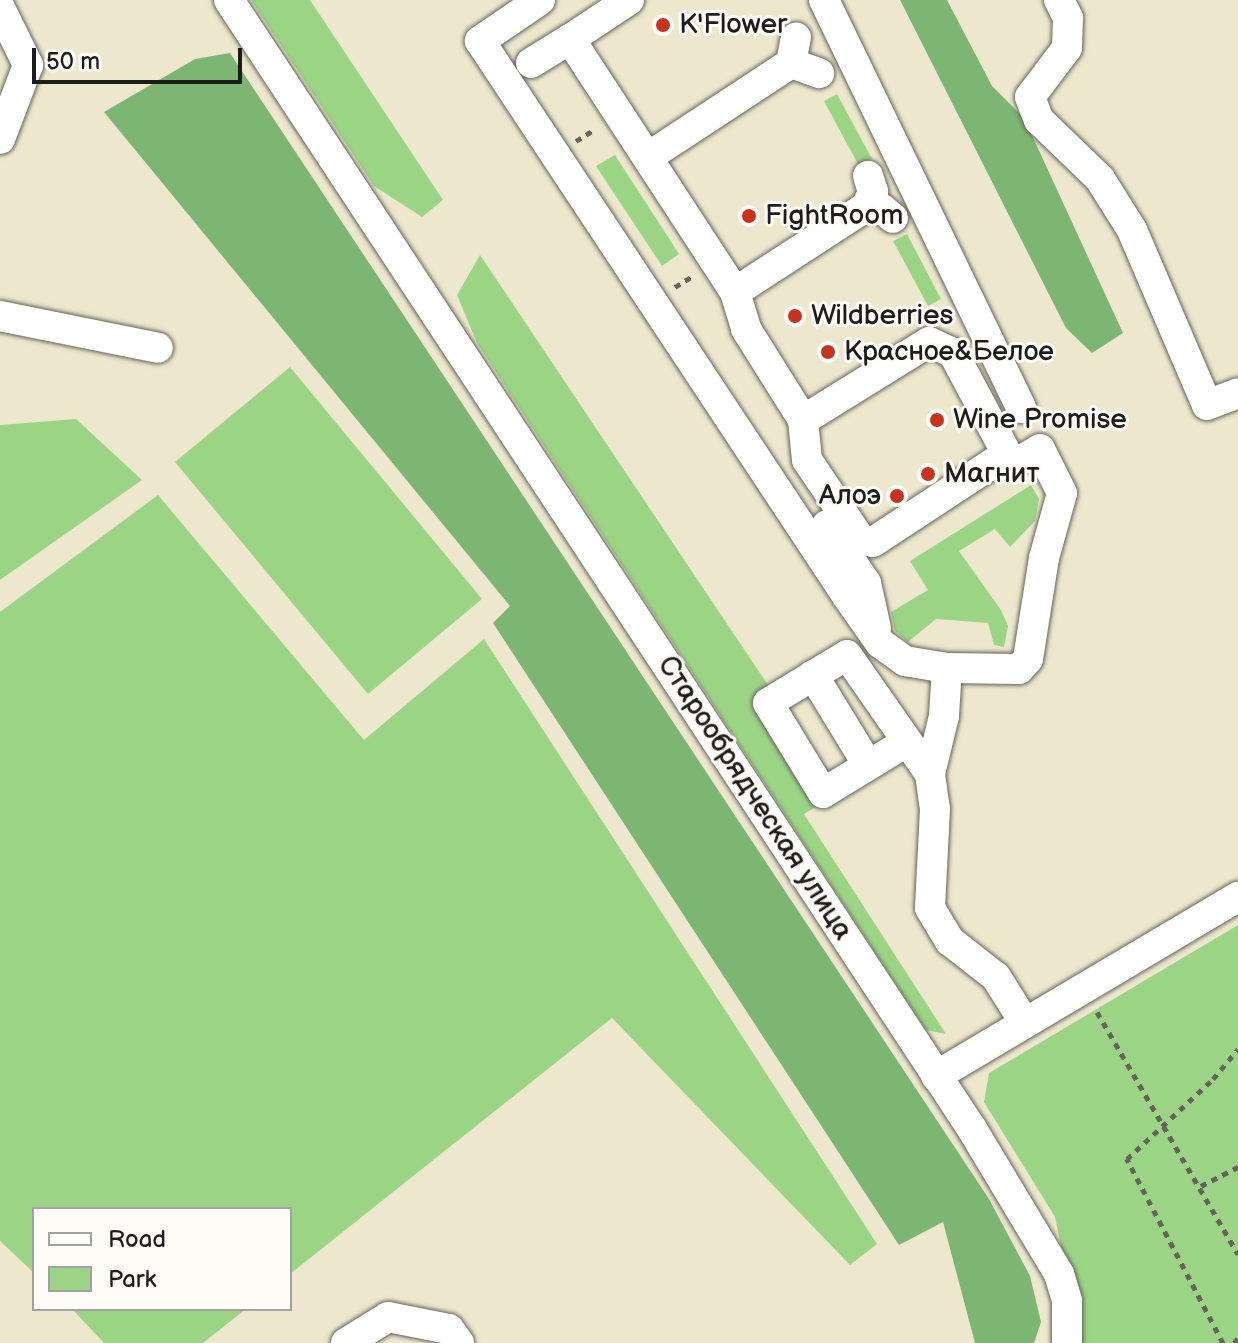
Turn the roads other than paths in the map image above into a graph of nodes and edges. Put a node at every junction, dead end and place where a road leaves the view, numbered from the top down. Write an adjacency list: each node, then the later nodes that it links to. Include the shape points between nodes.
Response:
1 (229, 0): 30 (street, Старообрядческая улица)
2 (540, 0): 22 (street, via 480,41)
3 (824, 0): 17 (street)
4 (1059, 0): 16 (street, via 1068,18 1067,48 1030,97 1039,120 1100,179 1132,230 1207,405)
5 (616, 5): 7 (street)
6 (0, 8): 10 (street, via 28,65)
7 (570, 39): 9 (street); 11 (street)
8 (802, 58): 11 (street)
9 (531, 63)
10 (0, 139)
11 (648, 157): 13 (street)
12 (868, 176): 13 (street, via 879,213)
13 (735, 292): 18 (street, via 746,329)
14 (0, 316): 15 (street)
15 (158, 348)
16 (1238, 393)
17 (1021, 408)
18 (803, 420): 20 (street); 20 (street, via 929,342 953,353 1006,446 1000,461 866,544)
19 (1025, 458): 23 (street, via 1040,449 1062,493 1044,558 1028,659 1019,669)
20 (807, 460): 22 (street, via 811,502 866,583)
21 (880, 574): 22 (street, via 888,586)
22 (877, 631): 23 (street, via 905,661)
23 (947, 668): 27 (street, via 944,716)
24 (813, 675): 25 (street, via 847,655); 26 (street); 26 (street, via 768,703 807,767 823,793)
25 (905, 743): 26 (street); 27 (street)
26 (868, 765)
27 (930, 774): 29 (street, via 935,809 930,908 950,941 996,977)
28 (1238, 897): 29 (street)
29 (1025, 1023): 30 (street)
30 (936, 1076): 33 (street, Старообрядческая улица, via 1059,1274 1067,1301)
31 (346, 1343): 32 (street, via 388,1317 449,1329)
32 (459, 1343)
33 (1067, 1343)

